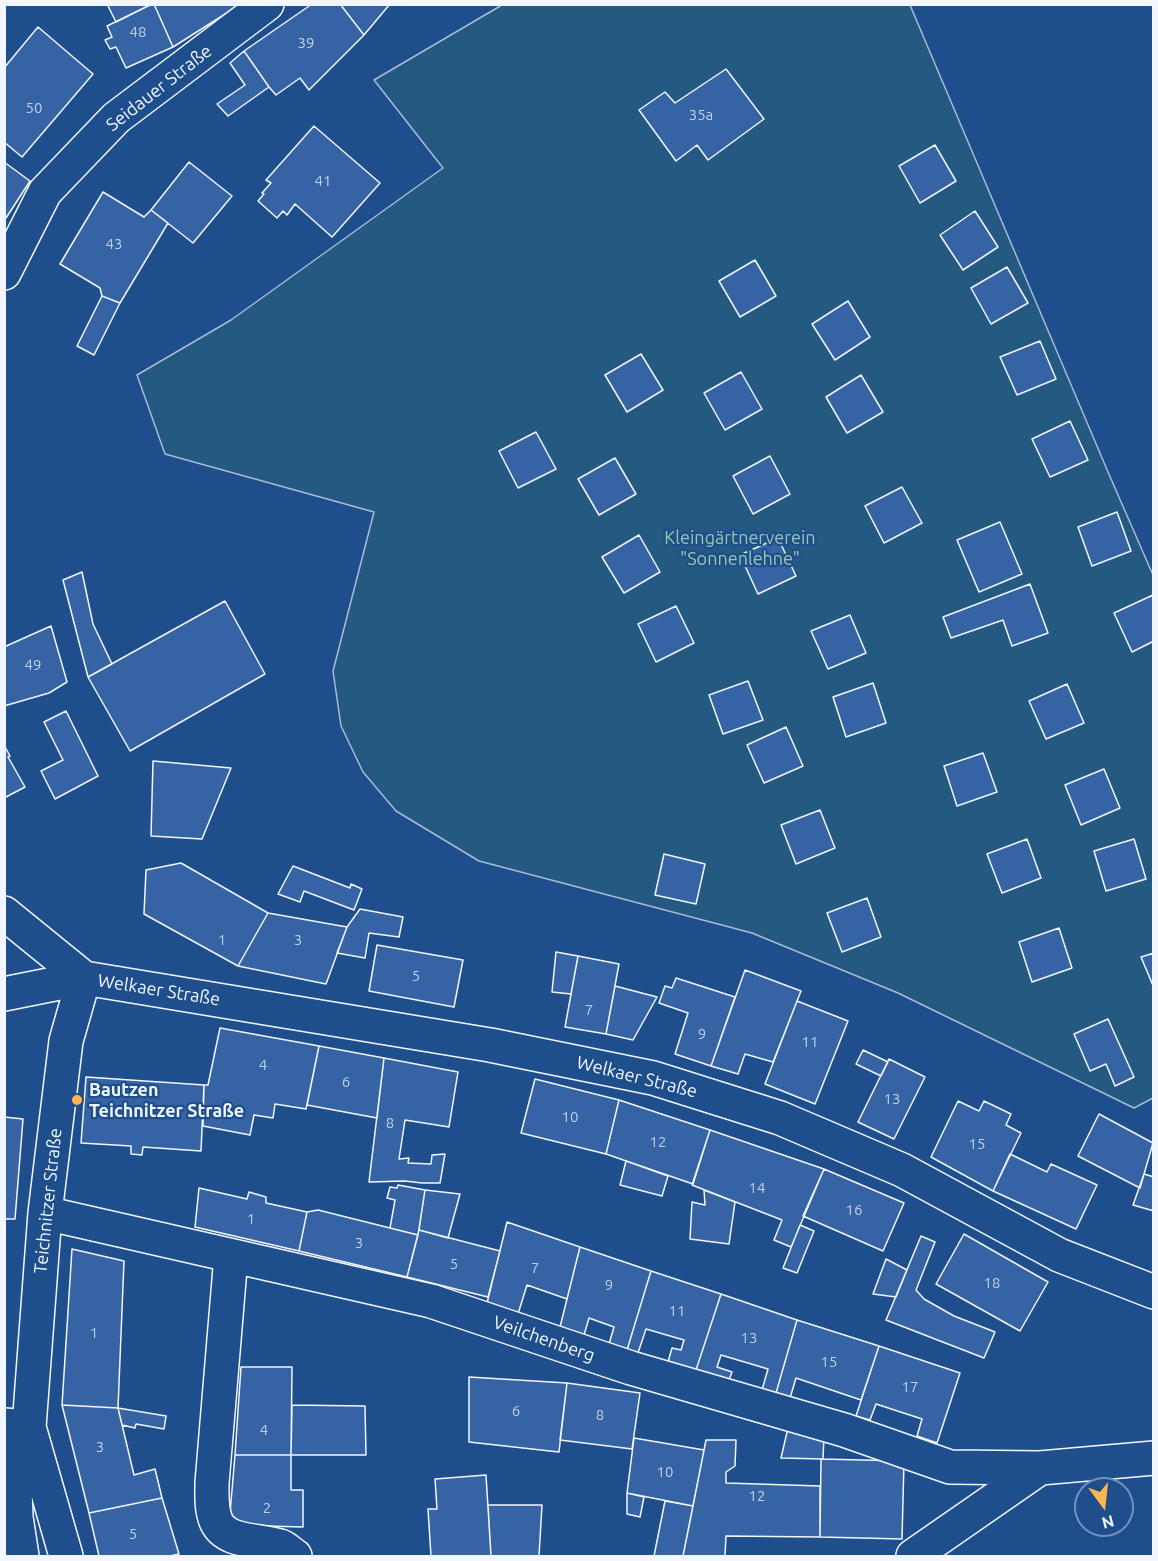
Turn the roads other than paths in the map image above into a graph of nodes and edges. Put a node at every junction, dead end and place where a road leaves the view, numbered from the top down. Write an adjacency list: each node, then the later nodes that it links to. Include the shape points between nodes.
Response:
1 (267, 4): 2 (street, Seidauer Straße, via 116,118 45,192)
2 (4, 273)
3 (4, 913): 4 (street)
4 (84, 978): 5 (street); 6 (street, Teichnitzer Straße, via 66,1041); 8 (street, Welkaer Straße, via 490,1045 653,1078 811,1131 902,1170 1059,1255)
5 (4, 994)
6 (45, 1213): 7 (street, Veilchenberg); 9 (street, Teichnitzer Straße)
7 (231, 1256): 11 (street, Veilchenberg, via 431,1300 631,1368 844,1430 950,1467); 14 (street, via 212,1483 216,1522 224,1532 282,1546)
8 (1154, 1292)
9 (17, 1426): 12 (street, Teichnitzer Straße, via 16,1517); 13 (street, Teichnitzer Straße)
10 (1154, 1458): 11 (street)
11 (1040, 1468): 15 (street)
12 (22, 1557)
13 (66, 1557)
14 (295, 1557)
15 (913, 1557)

